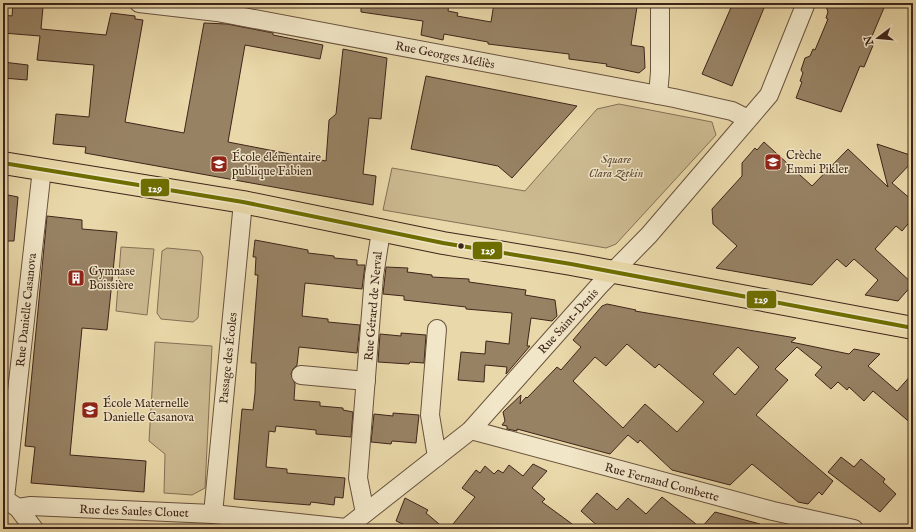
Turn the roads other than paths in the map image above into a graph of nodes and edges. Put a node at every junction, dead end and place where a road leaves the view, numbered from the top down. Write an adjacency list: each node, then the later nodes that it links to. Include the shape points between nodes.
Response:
1 (139, 3): 4 (street, Rue Georges Méliès, via 217,12)
2 (660, 3): 4 (street)
3 (806, 3): 5 (street, Rue Saint-Denis, via 769,95)
4 (658, 95): 5 (street, Rue Georges Méliès, via 732,111)
5 (748, 119): 10 (street, Rue Saint-Denis, via 649,235)
6 (3, 163): 7 (main road)
7 (42, 169): 8 (main road); 17 (street, Rue Danielle Casanova)
8 (243, 202): 9 (main road); 19 (street, Passage des Écoles)
9 (381, 231): 10 (main road); 14 (street, Rue Gérard de Nerval, via 374,276)
10 (612, 272): 11 (main road); 15 (street, Rue Saint-Denis)
11 (913, 328)
12 (437, 329): 16 (street, via 430,415)
13 (301, 375): 14 (street)
14 (366, 381): 18 (street, Rue Gérard de Nerval, via 358,478)
15 (471, 430): 16 (street, Rue Saint-Denis); 22 (street, Rue Fernand Combette, via 765,509)
16 (437, 457): 18 (street, Rue Saint-Denis)
17 (8, 501): 19 (street, Rue des Saules Clouet, via 31,506); 21 (street)
18 (365, 513): 20 (street, Rue Saint-Denis)
19 (213, 514): 20 (street, Rue des Saules Clouet)
20 (345, 528)
21 (34, 529)
22 (854, 529)

